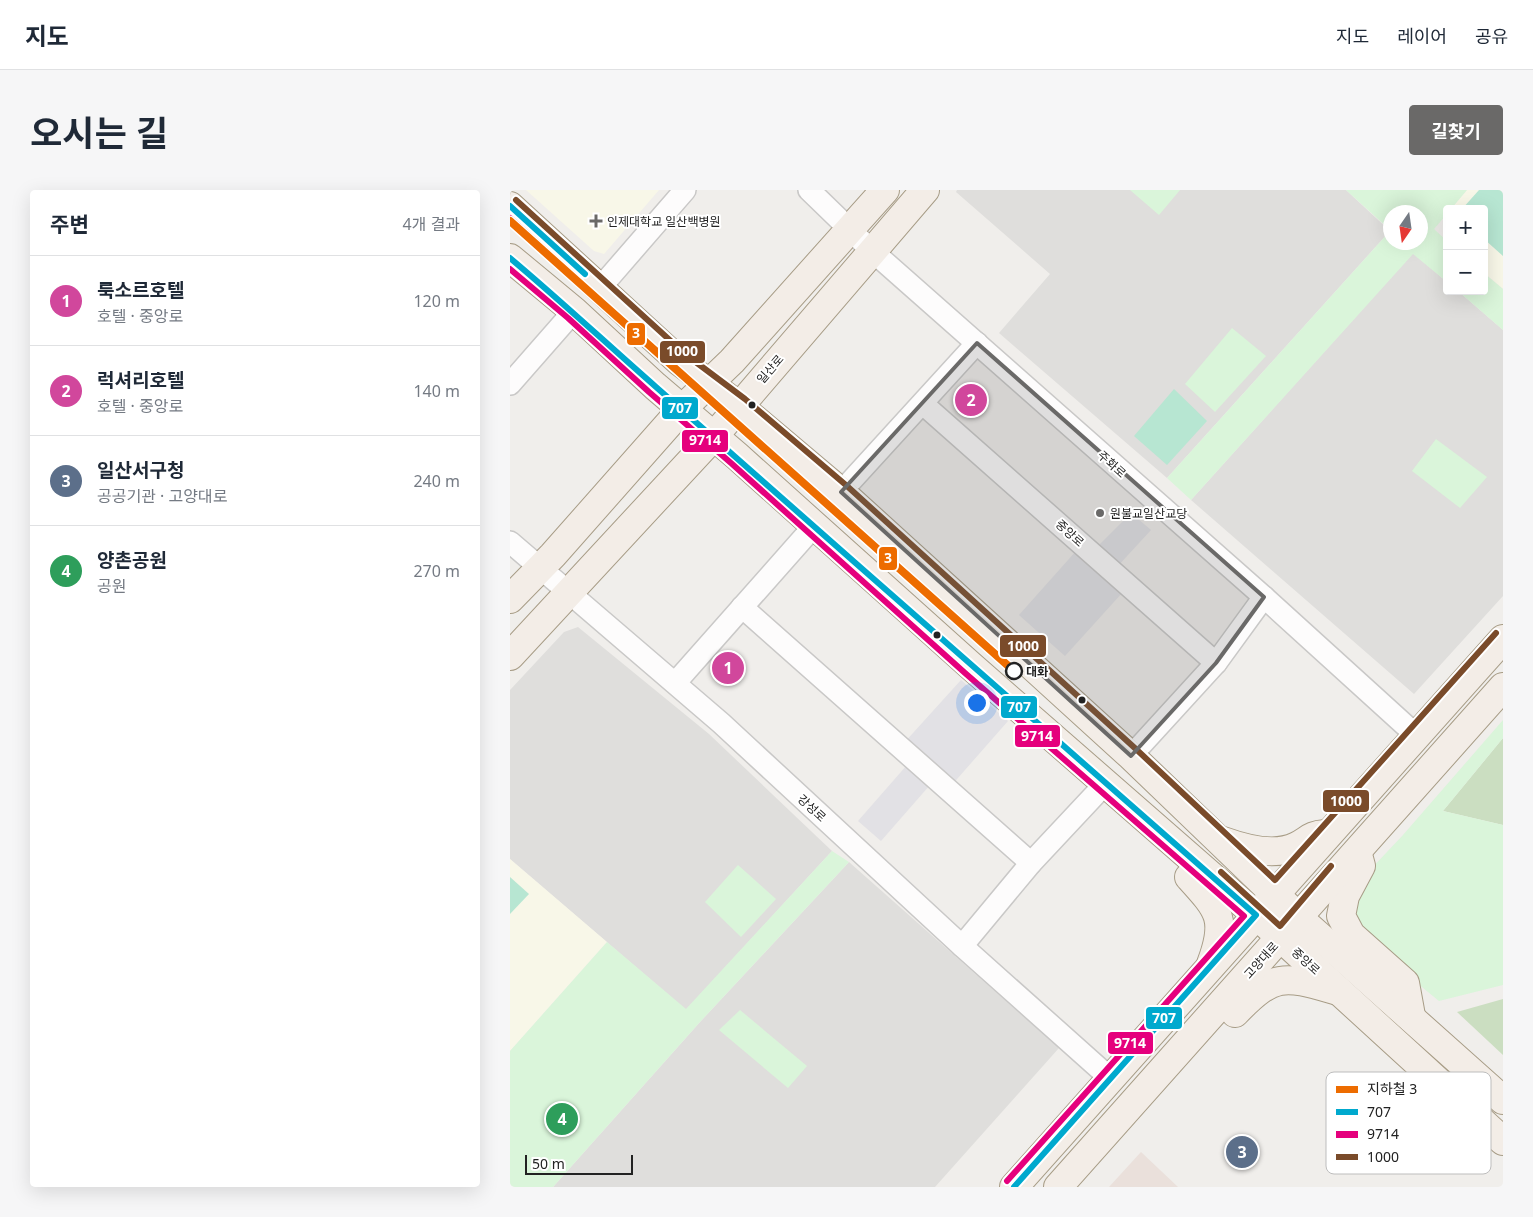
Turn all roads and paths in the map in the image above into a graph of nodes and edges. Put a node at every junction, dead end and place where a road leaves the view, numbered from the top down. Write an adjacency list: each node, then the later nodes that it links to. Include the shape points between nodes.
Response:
1 (685, 190): 9 (street)
2 (809, 190): 6 (street, 주화로)
3 (885, 190): 6 (main road)
4 (925, 190): 7 (main road, 일산로)
5 (510, 206): 9 (main road)
6 (850, 231): 7 (street, 주화로); 12 (main road)
7 (871, 250): 11 (street, 주화로); 15 (main road, 일산로)
8 (510, 258): 10 (main road, 중앙로)
9 (600, 288): 12 (main road, via 679,361)
10 (574, 311): 13 (street); 16 (main road, 중앙로)
11 (977, 343): 14 (street); 23 (street, 주화로)
12 (711, 383): 15 (main road); 16 (main road)
13 (510, 384)
14 (923, 404): 18 (street); 28 (street, 중앙로)
15 (739, 406): 17 (main road, 일산로); 18 (main road)
16 (682, 409): 17 (main road, 중앙로); 21 (main road)
17 (714, 436): 19 (main road, 중앙로); 22 (main road, 일산로)
18 (841, 492): 32 (main road)
19 (814, 526): 25 (street); 33 (main road, 중앙로)
20 (510, 542): 21 (street, 강성로)
21 (540, 567): 22 (street, 강성로); 24 (main road)
22 (568, 593): 27 (main road, 일산로); 29 (street, 강성로)
23 (1264, 598): 28 (street); 31 (street, 주화로)
24 (510, 599)
25 (742, 607): 29 (street); 38 (street)
26 (1503, 639): 31 (main road)
27 (510, 656)
28 (1216, 664): 32 (street)
29 (676, 682): 43 (street, 강성로)
30 (1503, 687): 37 (main road, 고양대로)
31 (1417, 736): 34 (main road)
32 (1131, 756): 36 (main road)
33 (1105, 784): 35 (main road, 중앙로); 38 (street)
34 (1329, 834): 36 (main road, via 1313,835 1286,850 1250,849); 39 (main road)
35 (1169, 839): 40 (main road, 중앙로); 44 (main road, via 1172,858 1217,912 1220,933)
36 (1220, 840): 39 (main road)
37 (1357, 851): 41 (main road, 고양대로); 46 (main road, via 1361,866 1345,896 1341,916 1351,935 1405,984)
38 (1031, 863): 43 (street)
39 (1275, 893): 40 (main road); 41 (main road)
40 (1256, 915): 42 (main road, 중앙로); 44 (main road)
41 (1299, 917): 42 (main road, 고양대로); 46 (main road)
42 (1281, 938): 45 (main road, 중앙로); 47 (main road, 고양대로)
43 (962, 946): 50 (street, 강성로)
44 (1210, 967): 50 (main road)
45 (1341, 992): 47 (main road, via 1290,980 1271,982 1252,994 1229,1019); 48 (main road, 중앙로)
46 (1411, 1016): 49 (main road)
47 (1206, 1021): 56 (main road, 고양대로)
48 (1425, 1072)
49 (1472, 1072)
50 (1111, 1078): 55 (main road)
51 (1491, 1089): 52 (main road)
52 (1503, 1100)
53 (1491, 1131): 54 (main road, 중앙로)
54 (1503, 1142)
55 (1014, 1187)
56 (1058, 1187)

